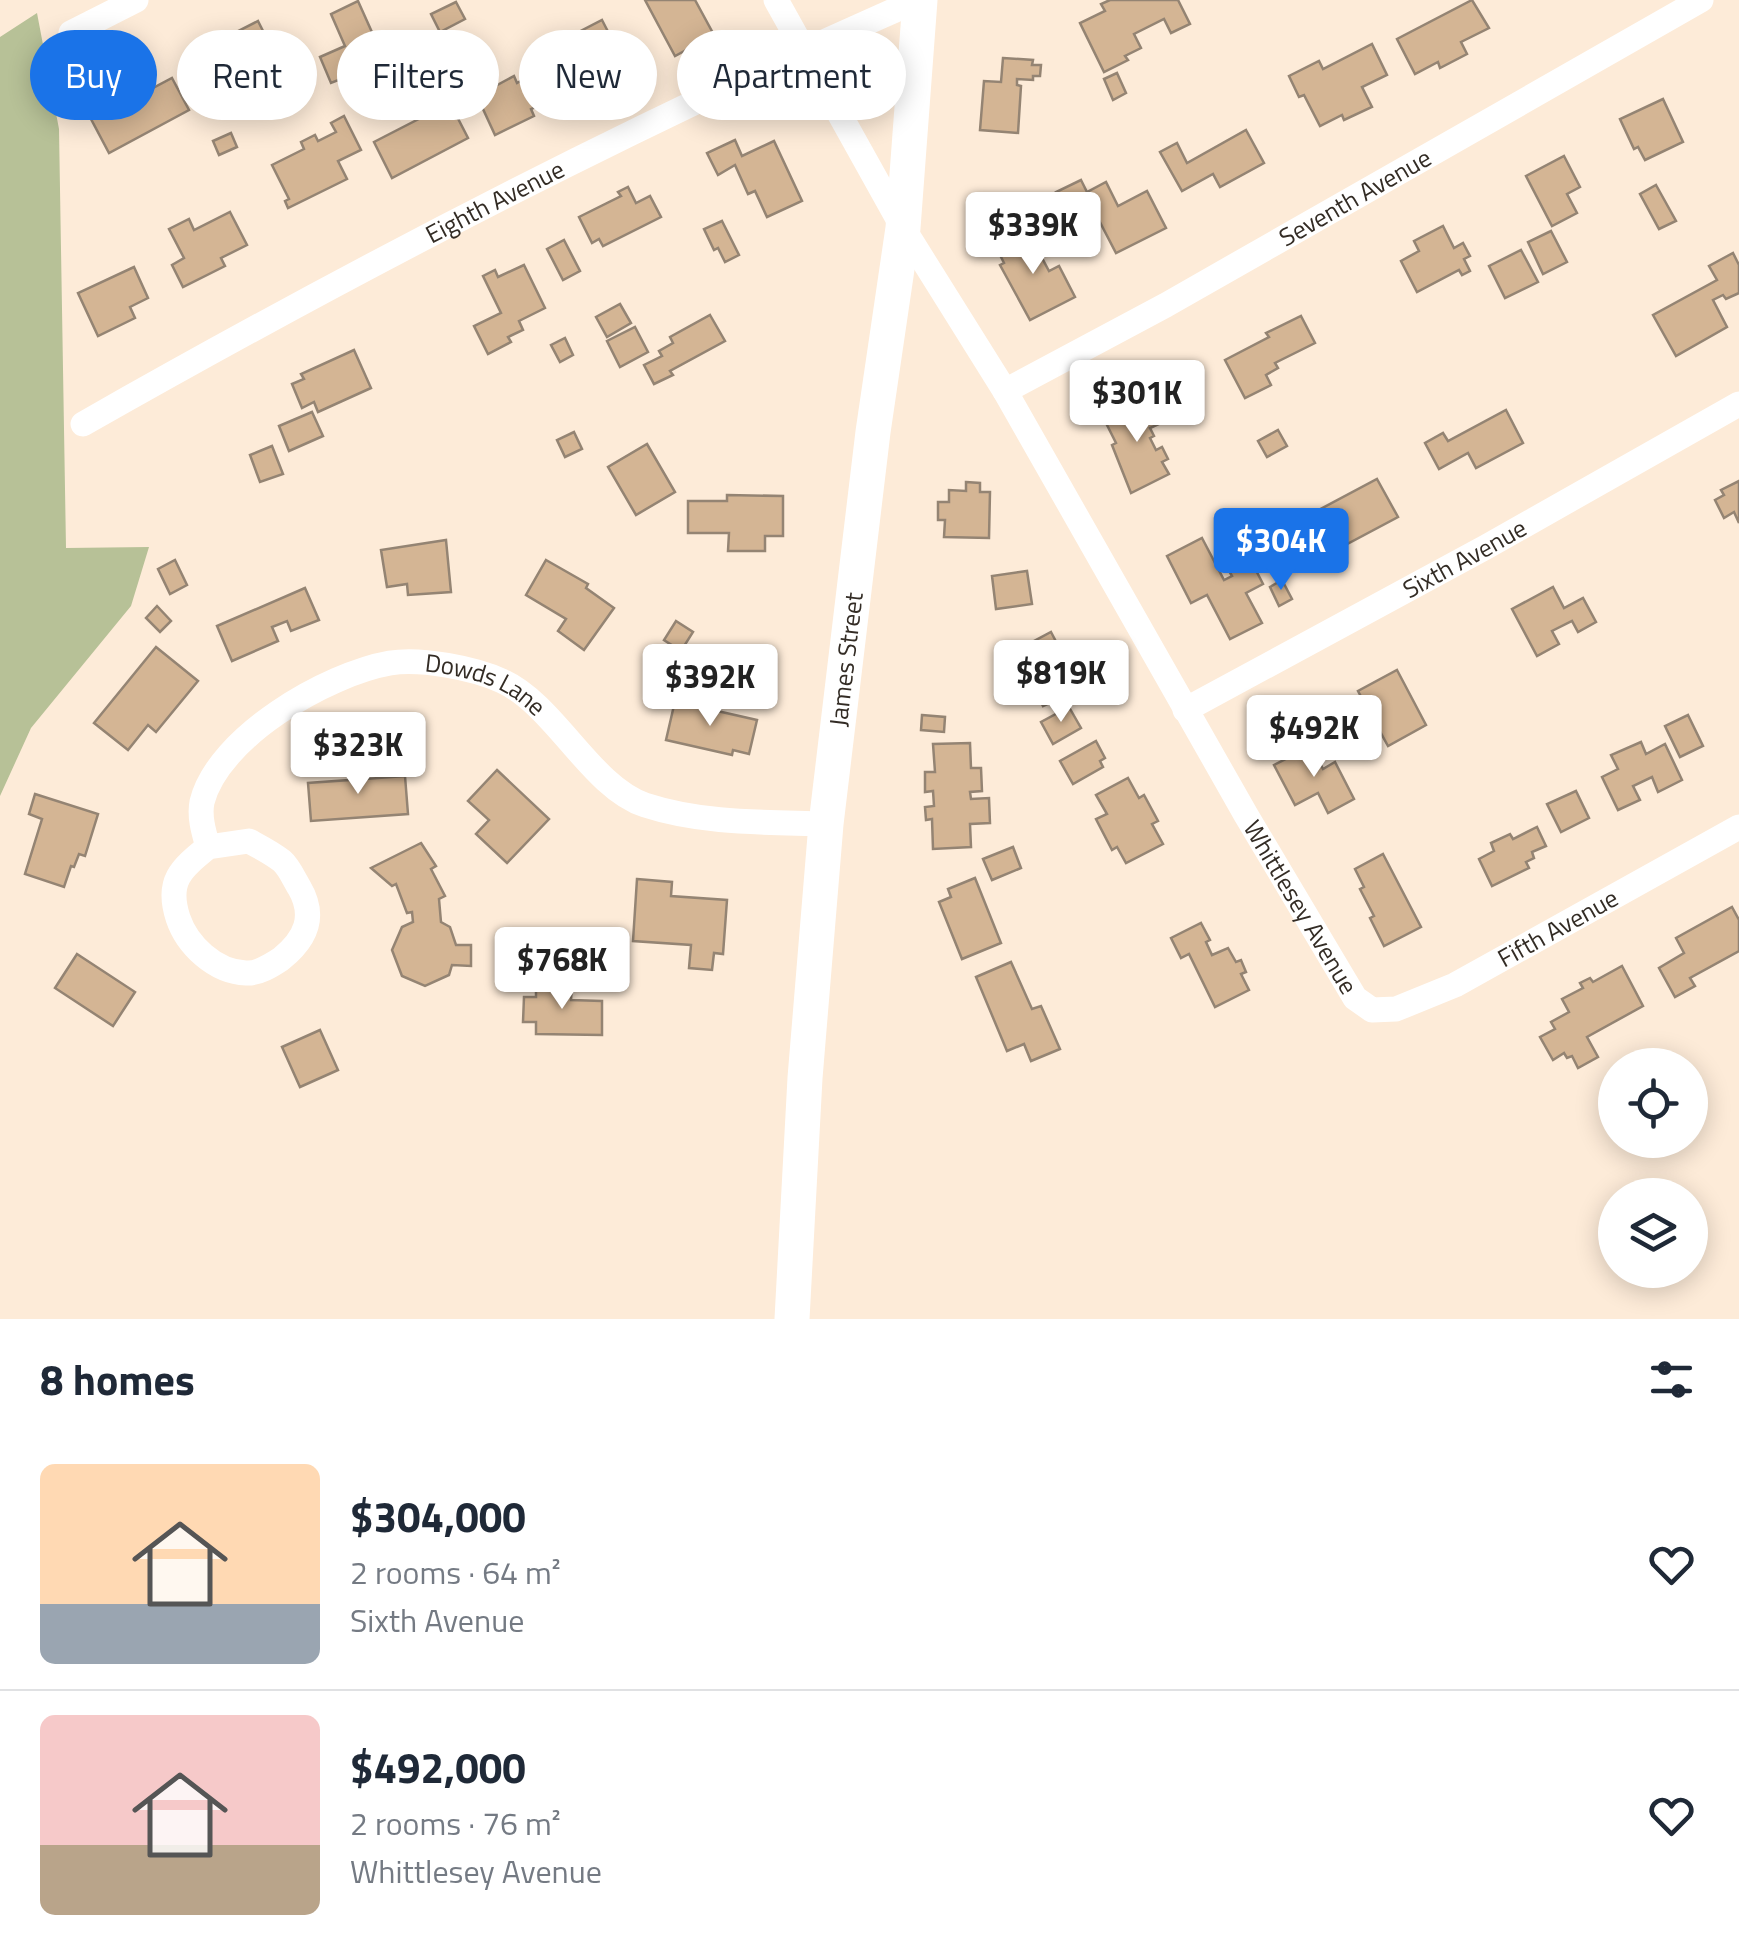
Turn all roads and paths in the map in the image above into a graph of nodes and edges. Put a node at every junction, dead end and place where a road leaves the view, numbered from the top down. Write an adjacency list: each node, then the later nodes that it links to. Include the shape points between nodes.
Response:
1 (136, 0): 5 (street)
2 (776, 0): 6 (street, Whittlesey Avenue)
3 (919, 0): 7 (street, Eighth Avenue); 10 (main road, James Street)
4 (1700, 0): 11 (street, Seventh Avenue)
5 (78, 30)
6 (792, 30)
7 (849, 30)
8 (677, 112): 13 (street, Eighth Avenue, via 270,318)
9 (842, 120): 10 (street, Whittlesey Avenue)
10 (902, 228): 11 (street, Whittlesey Avenue); 15 (main road, James Street)
11 (1005, 392): 14 (street, Whittlesey Avenue)
12 (1739, 404): 14 (street, Sixth Avenue)
13 (83, 424)
14 (1185, 710): 18 (street, Whittlesey Avenue, via 1354,998)
15 (826, 824): 17 (street, Dowds Lane, via 709,820 640,804 599,774 558,726 505,682 462,667 392,663 337,681 265,720 218,764 202,804); 19 (main road, James Street)
16 (1739, 827): 18 (street, Fifth Avenue, via 1455,986 1396,1009)
17 (208, 847): 17 (street, via 181,869 174,886 180,925 194,949 223,966 246,974 270,966 295,948 308,927 308,902 284,863 249,841)
18 (1372, 1010)
19 (792, 1319)

